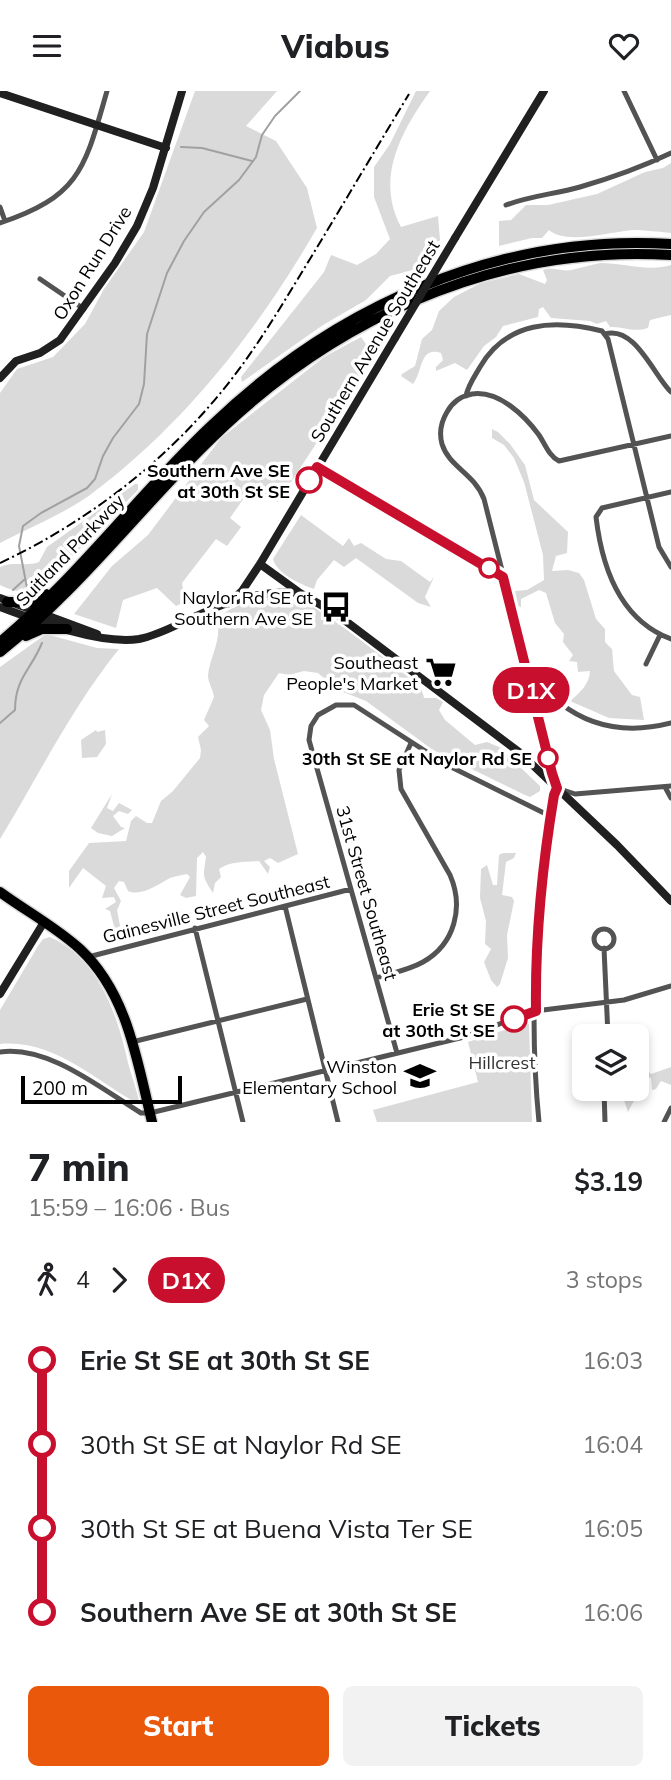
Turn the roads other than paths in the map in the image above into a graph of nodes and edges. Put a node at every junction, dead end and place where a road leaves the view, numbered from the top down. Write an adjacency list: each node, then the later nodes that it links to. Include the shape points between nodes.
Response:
1 (107, 91): 6 (street)
2 (182, 91): 7 (main road, Oxon Run Drive)
3 (544, 91): 23 (main road, Southern Avenue Southeast, bridge)
4 (624, 91): 9 (street)
5 (3, 93): 6 (main road)
6 (97, 125): 7 (main road); 12 (street, via 68,187 41,207)
7 (166, 148): 16 (main road, Oxon Run Drive, via 137,226)
8 (671, 153): 9 (street)
9 (657, 160): 10 (street, via 589,184)
10 (506, 205)
11 (0, 207): 12 (street)
12 (2, 222)
13 (671, 243): 29 (highway, Suitland Parkway, via 598,244 533,252 430,282 378,305 254,387 190,447)
14 (671, 255): 33 (highway, Suitland Parkway, via 612,254 540,262 482,275 374,318 323,348 246,405)
15 (40, 279): 16 (street)
16 (83, 309): 18 (main road, Oxon Run Drive, via 53,346 18,359)
17 (604, 332): 19 (street, via 618,333 637,346); 20 (street, via 546,325 515,332 489,353); 22 (street)
18 (1, 374)
19 (671, 392)
20 (466, 396): 22 (street, via 491,395 509,405 557,460); 28 (street, via 447,412 441,441 450,459 481,491)
21 (671, 436): 22 (street)
22 (633, 444): 25 (street)
23 (317, 467): 26 (main road, Southern Avenue Southeast); 28 (street)
24 (671, 492): 25 (street)
25 (647, 497): 27 (street, via 659,547); 35 (street, via 602,508 596,517 618,595 636,618)
26 (260, 564): 30 (main road); 32 (main road, Southern Avenue Southeast)
27 (670, 566)
28 (503, 577): 40 (street)
29 (64, 581): 31 (highway, via 33,601); 33 (highway, Suitland Parkway)
30 (300, 593): 32 (main road, via 271,592); 44 (main road, via 334,613 500,737)
31 (2, 602): 33 (main road)
32 (229, 603): 36 (main road, via 146,637)
33 (36, 616): 34 (main road); 36 (main road, via 86,628); 38 (highway, Suitland Parkway)
34 (67, 629): 36 (main road); 38 (highway, via 40,629)
35 (660, 635): 37 (street); 39 (street)
36 (103, 637)
37 (671, 639)
38 (2, 644)
39 (646, 664)
40 (529, 680): 41 (street, via 572,712 598,724 635,729); 44 (street)
41 (671, 723)
42 (411, 743): 46 (street); 47 (street, 31st Street Southeast, via 359,708 342,704 318,715 311,726 309,740); 55 (street, via 401,765 401,789 452,880 457,912 451,932 436,953 414,966)
43 (668, 786): 44 (street, via 575,794); 45 (street)
44 (557, 788): 46 (street); 49 (main road)
45 (671, 798)
46 (550, 815): 60 (street, via 538,929)
47 (351, 889): 50 (street, Gainesville Street Southeast); 55 (street, 31st Street Southeast)
48 (0, 892): 51 (highway)
49 (671, 901)
50 (285, 906): 52 (street, Gainesville Street Southeast); 58 (street)
51 (44, 922): 54 (highway); 57 (main road)
52 (195, 928): 54 (street, Gainesville Street Southeast); 61 (street)
53 (604, 949): 59 (street)
54 (88, 957): 63 (highway, via 118,1001)
55 (376, 978): 65 (street, 31st Street Southeast)
56 (671, 986): 59 (street)
57 (0, 994)
58 (307, 999): 61 (street); 66 (street)
59 (607, 1002): 60 (street); 62 (street)
60 (536, 1011): 65 (street, via 464,1037); 73 (street)
61 (218, 1021): 63 (street); 67 (street)
62 (608, 1024)
63 (132, 1042): 70 (highway)
64 (0, 1052): 70 (street, via 46,1056)
65 (397, 1053): 66 (street)
66 (325, 1071): 67 (street); 72 (street)
67 (236, 1092): 70 (street); 71 (street)
68 (604, 1101): 74 (street)
69 (671, 1108): 75 (street)
70 (151, 1118)
71 (243, 1122)
72 (338, 1122)
73 (538, 1122)
74 (605, 1122)
75 (664, 1122)

